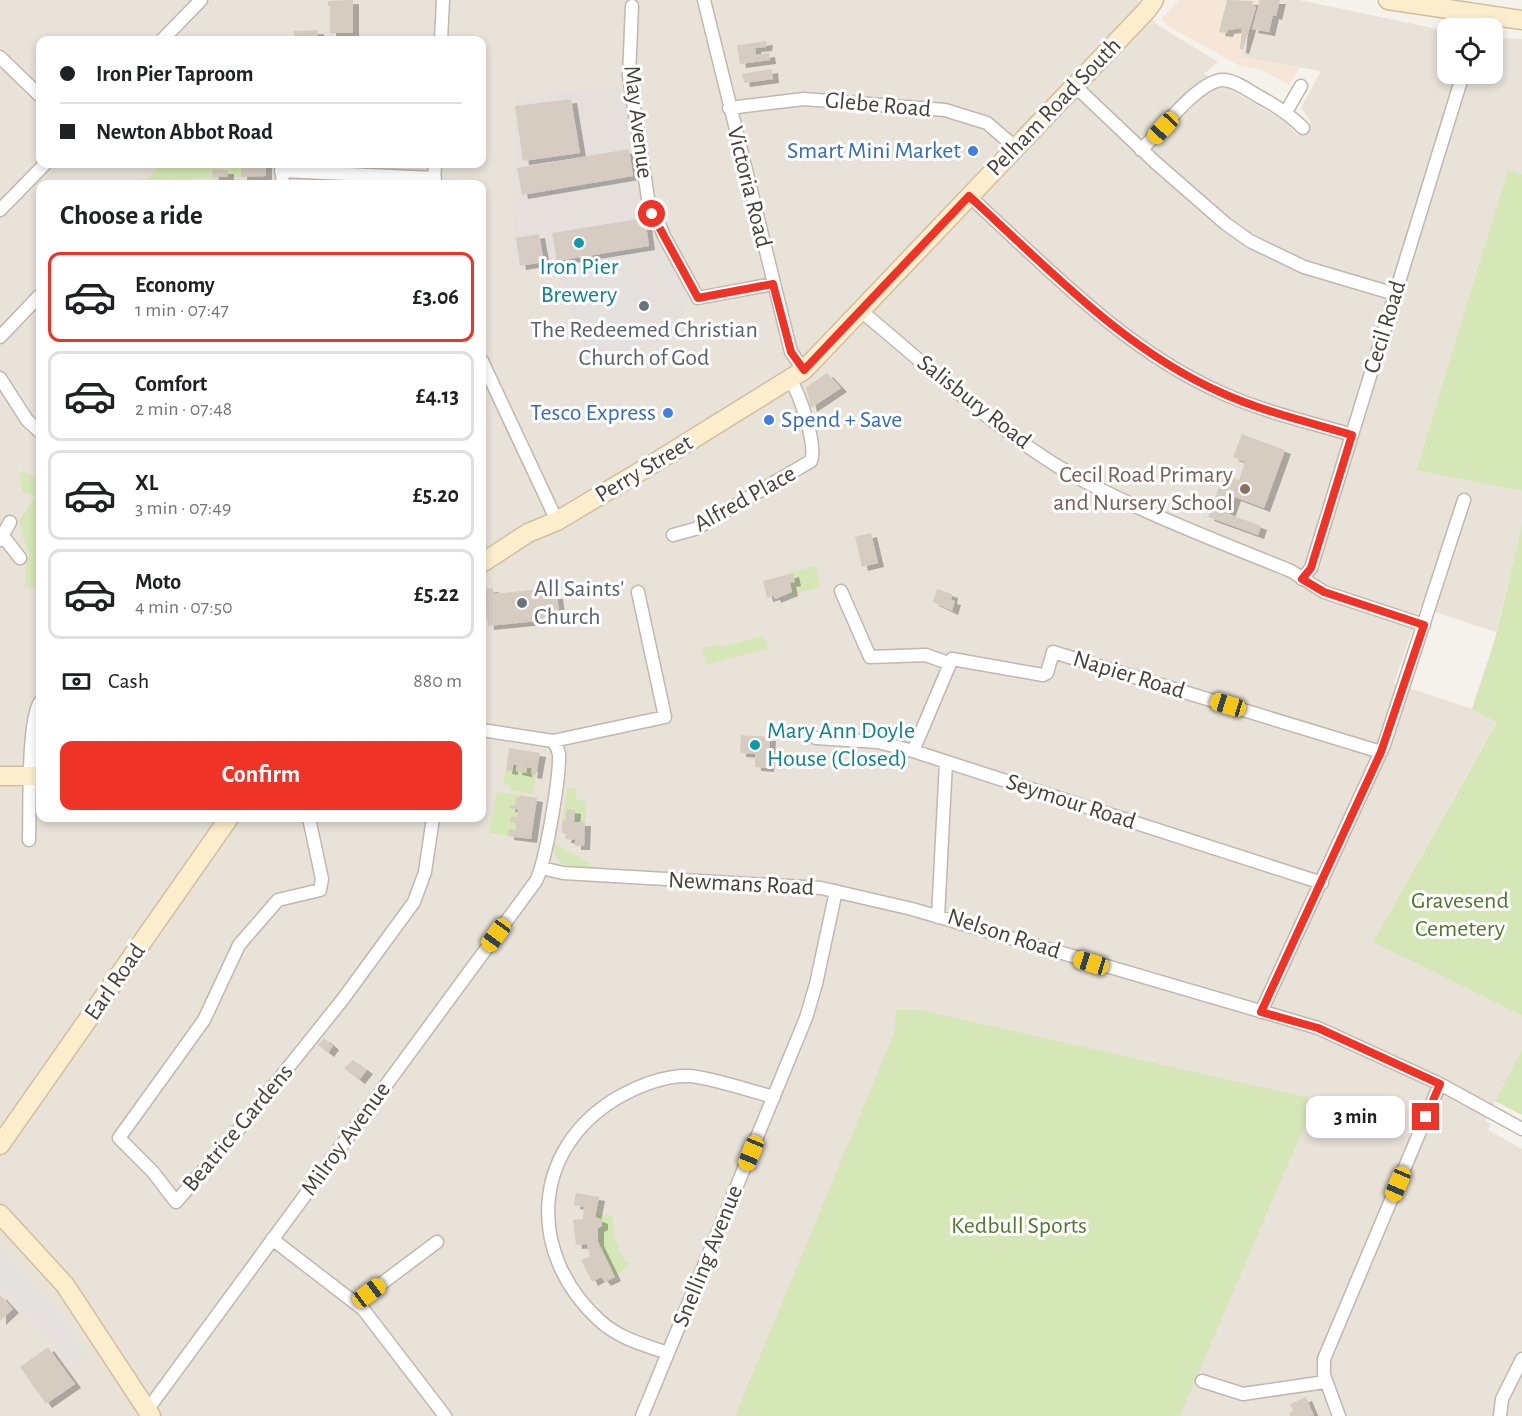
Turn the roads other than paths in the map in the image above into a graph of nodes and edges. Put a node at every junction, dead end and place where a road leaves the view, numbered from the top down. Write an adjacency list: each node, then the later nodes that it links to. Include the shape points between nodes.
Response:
1 (201, 0): 10 (street)
2 (443, 0): 11 (street)
3 (704, 0): 17 (street, Victoria Road)
4 (1154, 0): 14 (street, Pelham Road South)
5 (1388, 0): 7 (street)
6 (632, 6): 27 (street, May Avenue, via 629,76 652,214 698,298)
7 (1466, 18)
8 (1503, 20): 9 (street)
9 (1522, 20)
10 (166, 36)
11 (441, 36)
12 (0, 57): 16 (street)
13 (1460, 84): 28 (street, Cecil Road)
14 (1075, 86): 20 (street, Pelham Road South); 21 (street)
15 (1301, 86): 18 (street)
16 (36, 92)
17 (729, 108): 20 (street, Glebe Road, via 804,99 945,110 987,123); 27 (street, Victoria Road)
18 (1286, 112): 19 (street); 21 (street, via 1231,81 1211,82)
19 (1303, 128)
20 (1016, 148): 25 (street, Pelham Road South)
21 (1142, 150): 28 (street, via 1226,224 1255,244 1304,267)
22 (41, 168): 26 (street)
23 (292, 168): 24 (street)
24 (424, 180)
25 (969, 196): 30 (street, Pelham Road South); 36 (street, via 1029,255 1131,338 1180,371 1230,396)
26 (0, 210)
27 (773, 284): 33 (street, Victoria Road)
28 (1395, 294): 36 (street, Cecil Road)
29 (36, 299): 31 (street)
30 (861, 311): 33 (street, Pelham Road South); 45 (street, Salisbury Road, via 960,395 1052,462 1115,495)
31 (0, 337)
32 (486, 370): 39 (street)
33 (797, 375): 37 (street, Victoria Road); 39 (street, Perry Street)
34 (0, 378): 35 (street)
35 (36, 428)
36 (1352, 435): 45 (street, Cecil Road, via 1311,568)
37 (813, 456): 41 (street, Alfred Place, via 809,463 695,529)
38 (1464, 500): 48 (street)
39 (556, 521): 44 (street, Perry Street, via 528,533)
40 (10, 522): 42 (street)
41 (673, 535)
42 (2, 538): 43 (street)
43 (20, 558)
44 (486, 560)
45 (1302, 579): 48 (street, Salisbury Road, via 1324,592)
46 (841, 591): 49 (street, via 870,657 926,655)
47 (638, 592): 52 (street, via 664,717)
48 (1424, 625): 54 (street)
49 (948, 663): 53 (street); 54 (street, Napier Road, via 957,659 1043,675 1053,652)
50 (486, 731): 52 (street)
51 (816, 738): 53 (street, Seymour Road, via 878,742)
52 (553, 741): 62 (street, via 559,756)
53 (913, 751): 55 (street, Seymour Road)
54 (1381, 752): 63 (street)
55 (946, 762): 63 (street, Seymour Road); 65 (street, Nelson Road)
56 (0, 776): 57 (street)
57 (36, 776): 61 (street)
58 (226, 822): 70 (street, Earl Road)
59 (310, 822): 60 (street, Beatrice Gardens, via 322,882 316,893 280,899 239,945 204,1020 119,1138 176,1202 343,999 414,902 425,872)
60 (431, 822)
61 (29, 840)
62 (542, 868): 64 (street, Newmans Road, via 563,873); 72 (street, Milroy Avenue)
63 (1322, 883): 66 (street)
64 (836, 891): 65 (street, Newmans Road); 68 (street, Snelling Avenue, via 813,995)
65 (938, 917): 66 (street, Nelson Road)
66 (1261, 1012): 67 (street, Nelson Road, via 1318,1028)
67 (1440, 1084): 69 (street, Nelson Road); 78 (street, via 1328,1349 1323,1366)
68 (774, 1097): 75 (street, Snelling Avenue); 75 (street, via 690,1076 641,1084 600,1108 570,1138 549,1183 547,1227 572,1293 600,1322 625,1338)
69 (1522, 1129)
70 (0, 1145)
71 (0, 1214): 79 (street, via 65,1286)
72 (272, 1239): 74 (street); 79 (street, Milroy Avenue)
73 (437, 1242): 74 (street, via 369,1293)
74 (359, 1305): 80 (street)
75 (668, 1353): 81 (street, Snelling Avenue)
76 (1522, 1359): 83 (street, via 1502,1398)
77 (1202, 1381): 78 (street, via 1243,1394)
78 (1325, 1382): 82 (street)
79 (149, 1412)
80 (445, 1416)
81 (642, 1416)
82 (1339, 1416)
83 (1500, 1416)

